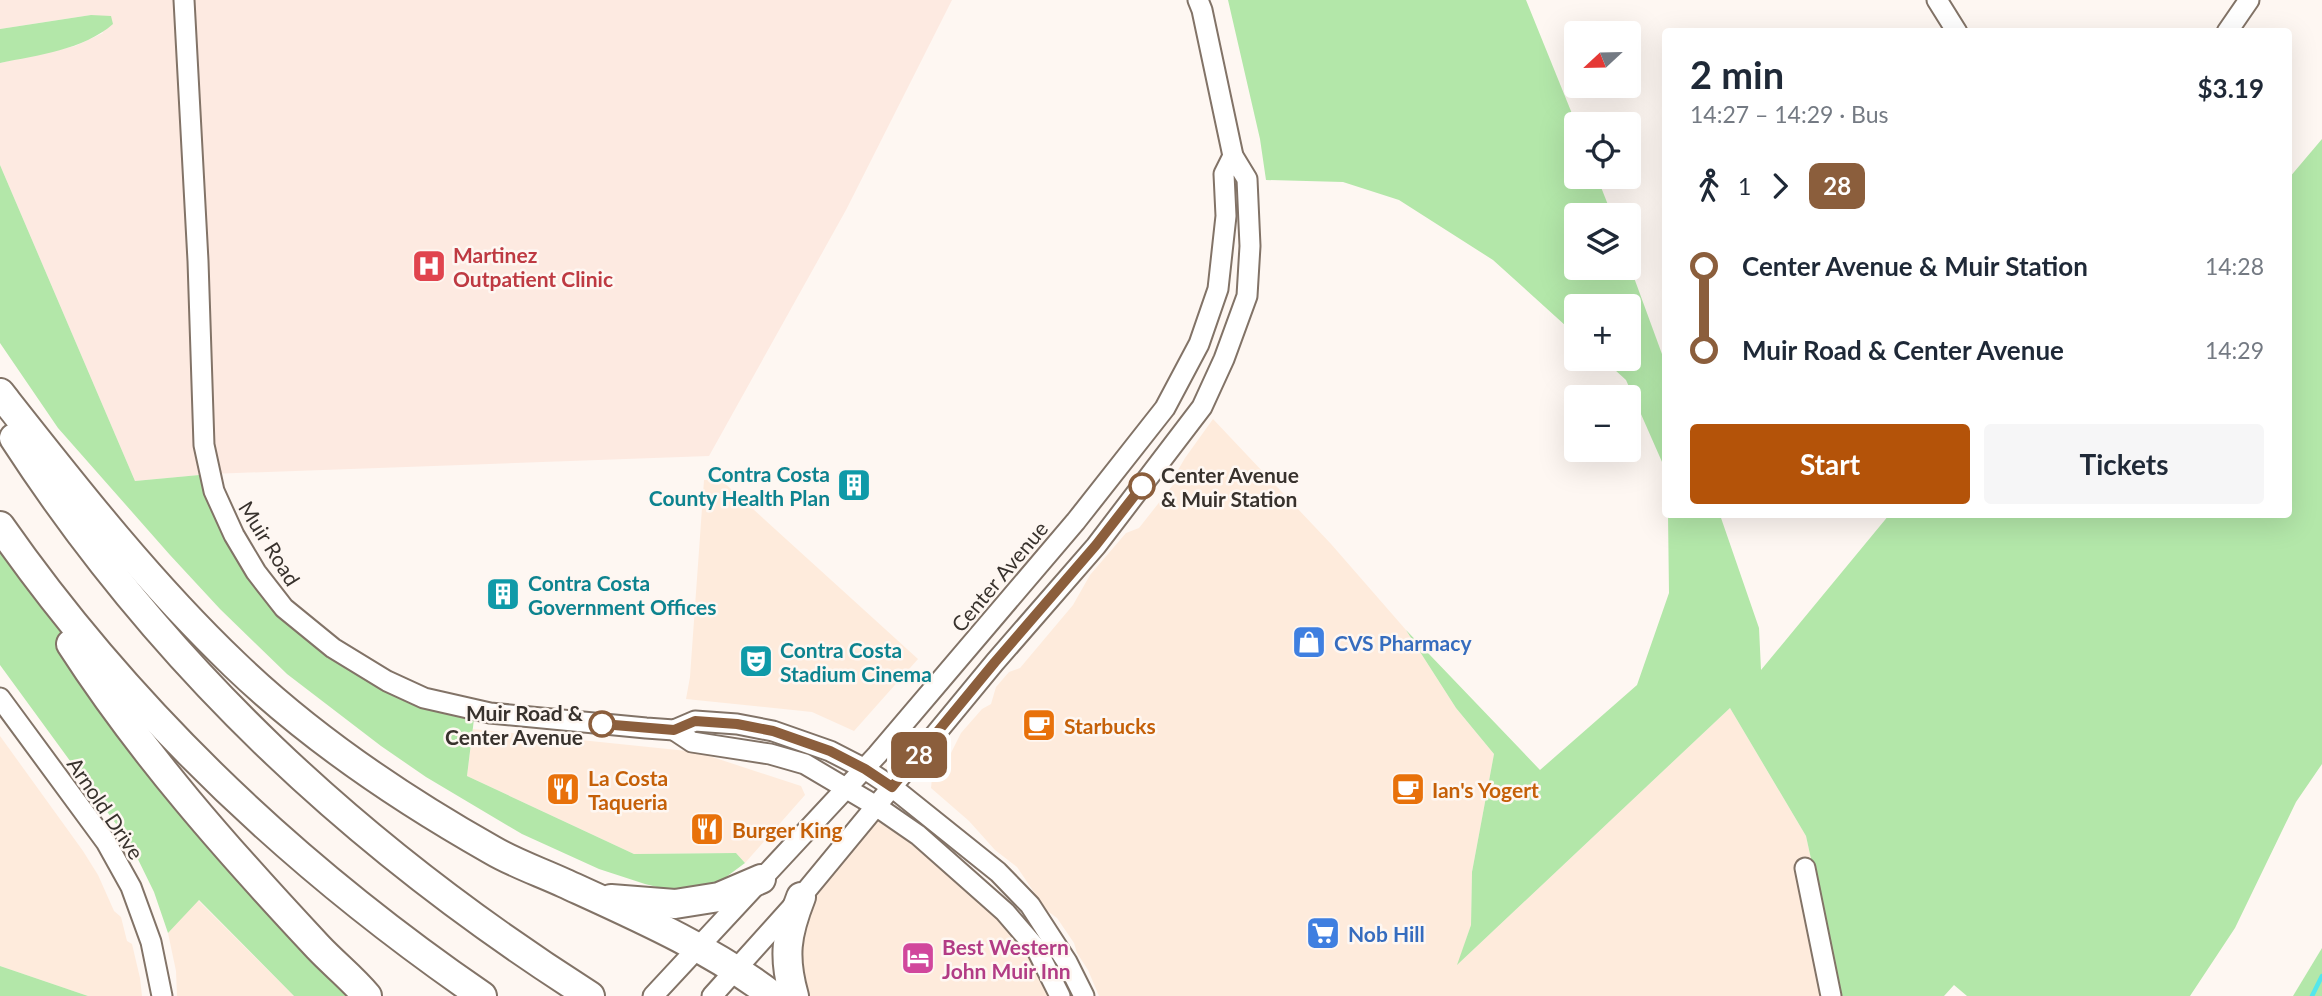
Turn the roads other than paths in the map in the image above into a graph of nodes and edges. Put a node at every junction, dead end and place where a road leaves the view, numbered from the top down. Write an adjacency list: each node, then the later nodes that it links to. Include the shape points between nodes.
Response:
1 (184, 0): 13 (street, Muir Road, via 204,445 218,502 256,572 284,608 333,648 424,698 490,713)
2 (1198, 0): 7 (street, Center Avenue)
3 (1937, 0): 5 (street)
4 (2249, 0): 6 (street)
5 (1954, 28)
6 (2230, 28)
7 (1233, 156): 14 (street, Center Avenue, via 1224,174 1226,216 1218,289 1199,344 1165,408 1076,521); 15 (street, Center Avenue, via 1247,179 1247,296 1202,407 1096,545)
8 (0, 393): 21 (highway, via 110,532 266,692 355,765 460,831)
9 (0, 416): 27 (highway, via 62,509 130,595 202,679 280,759 419,878)
10 (0, 526): 11 (highway)
11 (32, 570): 25 (highway, via 68,639 127,727 170,781); 26 (highway, via 126,686 228,792 339,890)
12 (0, 698): 24 (street, Arnold Drive, via 106,842 131,887 151,942)
13 (674, 730): 14 (street, Muir Road, via 695,721 737,724 802,740); 16 (street, Muir Road, via 692,742 805,764)
14 (865, 769): 15 (street, Muir Road); 16 (street, Center Avenue)
15 (892, 787): 17 (street, Center Avenue); 33 (street, Muir Road, via 998,872 1030,905)
16 (848, 788): 17 (street, Muir Road); 19 (street, Center Avenue)
17 (876, 806): 20 (street, Center Avenue); 32 (street, Muir Road, via 918,835 1005,912 1036,948)
18 (1805, 869): 34 (street)
19 (761, 879): 21 (highway, via 719,897 675,904); 22 (street, Center Avenue)
20 (801, 897): 23 (street, Center Avenue); 31 (highway, via 787,940)
21 (598, 899): 22 (highway)
22 (696, 948): 23 (highway); 28 (street, Center Avenue)
23 (736, 970): 29 (street, Center Avenue); 30 (highway)
24 (162, 996)
25 (367, 996)
26 (482, 996)
27 (590, 996)
28 (653, 996)
29 (712, 996)
30 (772, 996)
31 (794, 996)
32 (1060, 996)
33 (1084, 996)
34 (1831, 996)

